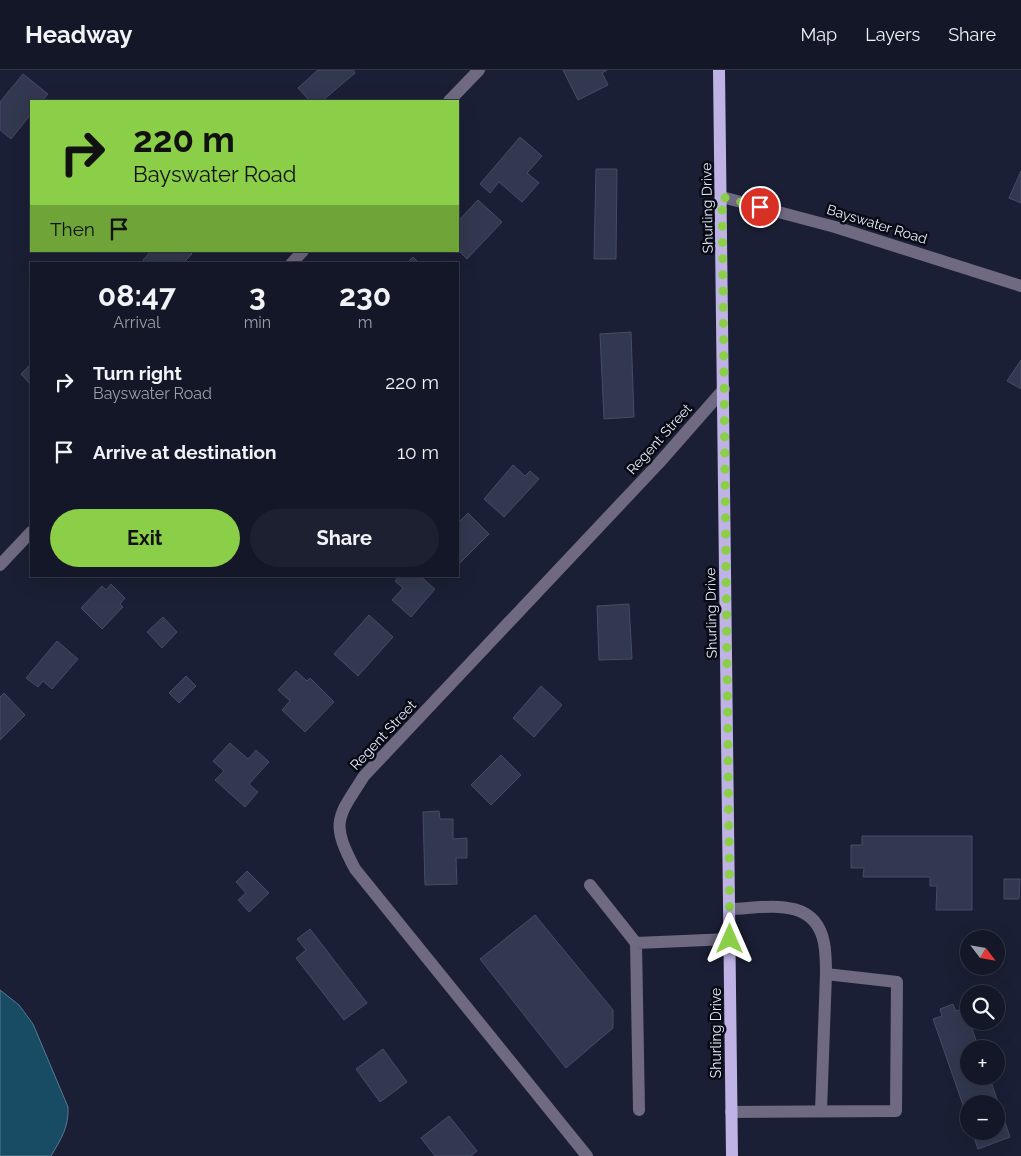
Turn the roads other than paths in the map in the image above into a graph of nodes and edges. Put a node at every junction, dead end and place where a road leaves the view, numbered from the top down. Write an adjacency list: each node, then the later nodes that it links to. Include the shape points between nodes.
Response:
1 (479, 70): 3 (street)
2 (719, 70): 4 (main road, Shurling Drive)
3 (450, 100)
4 (722, 197): 7 (street, Bayswater Road, via 835,226); 8 (main road, Shurling Drive)
5 (303, 252): 6 (street)
6 (293, 262)
7 (1021, 286)
8 (724, 389): 12 (main road, Shurling Drive); 19 (street, Regent Street, via 659,463 364,776 342,810 338,826 340,842 355,868)
9 (30, 533): 10 (street)
10 (0, 565)
11 (590, 884): 14 (street)
12 (730, 909): 13 (main road, Shurling Drive); 15 (street, via 784,907 807,914 814,919 824,942)
13 (730, 939): 14 (street); 18 (main road, Shurling Drive)
14 (636, 943): 16 (street)
15 (826, 974): 17 (street); 17 (street, via 897,982 896,1111)
16 (639, 1110)
17 (821, 1111): 18 (street)
18 (731, 1112): 20 (main road, Shurling Drive)
19 (587, 1156)
20 (732, 1156)

